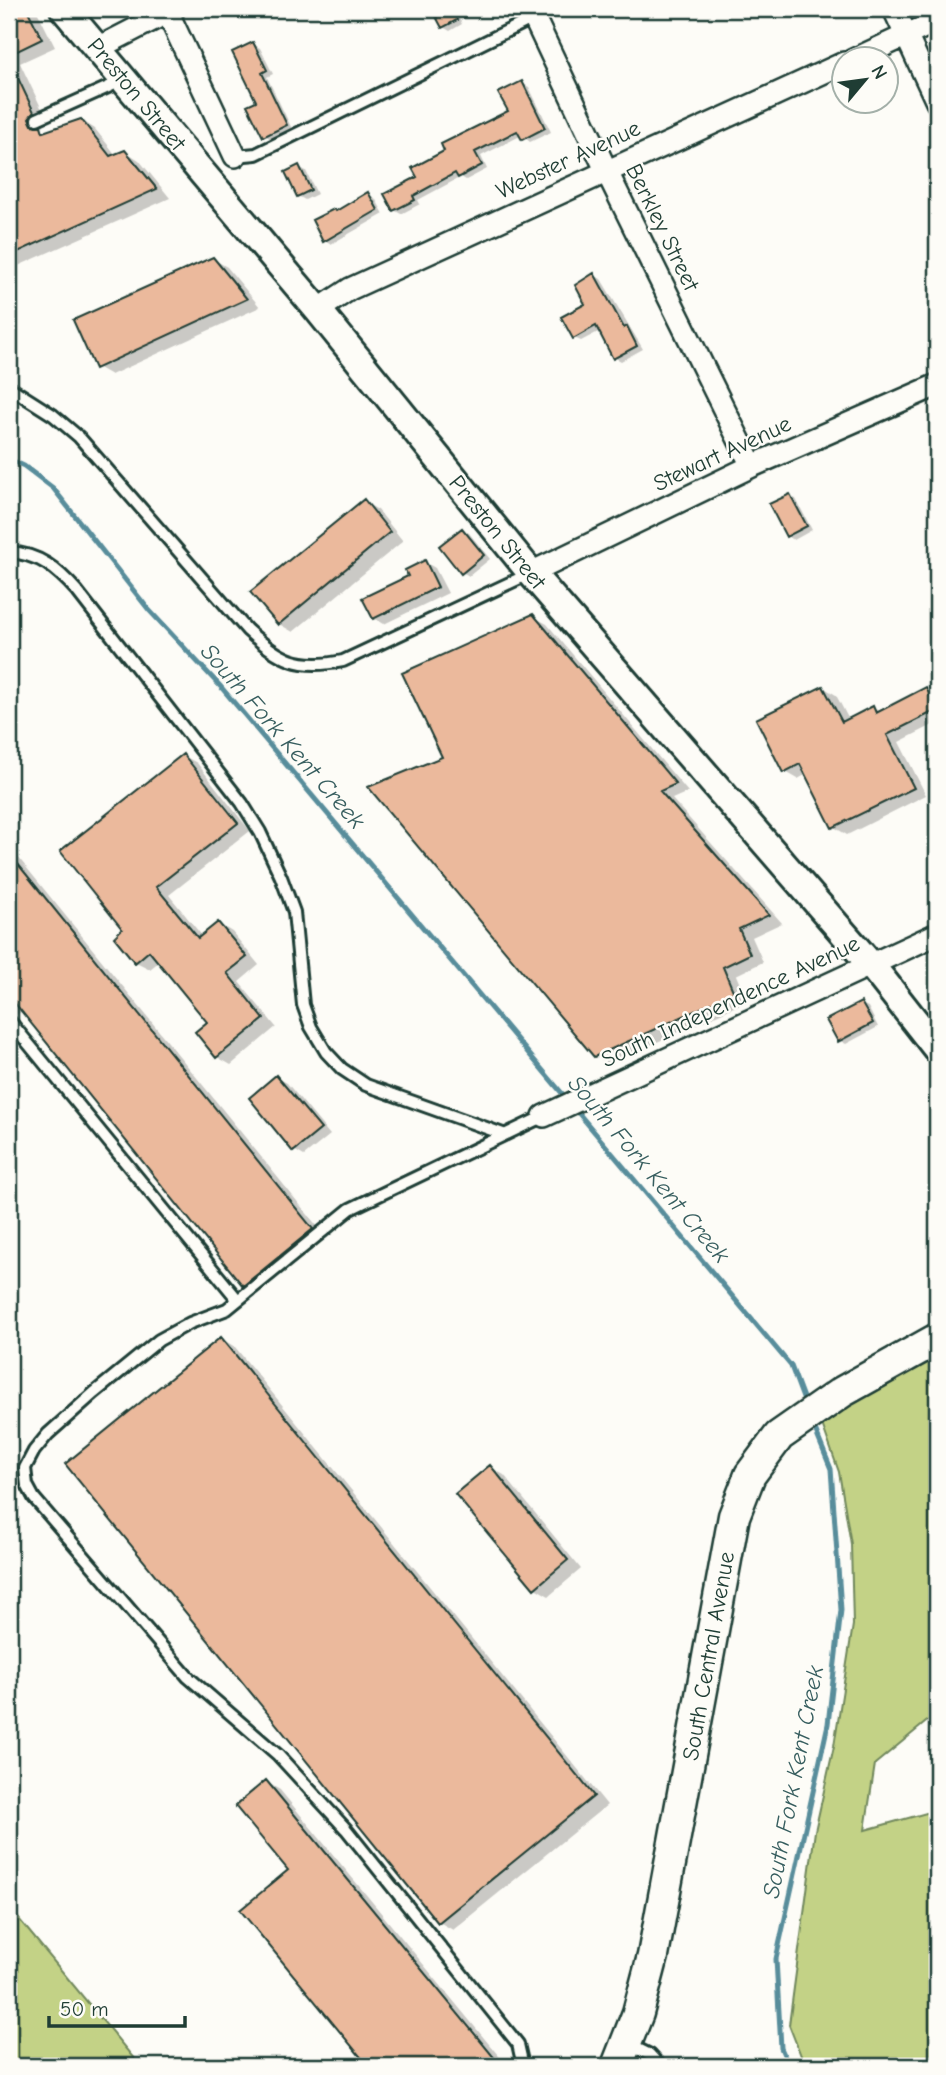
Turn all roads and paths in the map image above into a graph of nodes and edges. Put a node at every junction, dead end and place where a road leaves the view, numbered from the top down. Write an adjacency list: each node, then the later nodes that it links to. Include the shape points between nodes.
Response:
1 (64, 9): 8 (street, Preston Street)
2 (894, 9): 6 (street)
3 (169, 10): 8 (street); 13 (street)
4 (538, 11): 13 (lane, via 256,154); 14 (street, Berkley Street)
5 (937, 20): 6 (street)
6 (906, 36): 7 (street); 11 (street)
7 (884, 46)
8 (98, 48): 10 (street, Preston Street)
9 (830, 70): 14 (street, Webster Avenue)
10 (125, 80): 12 (lane); 15 (street, Preston Street)
11 (937, 102)
12 (37, 119)
13 (235, 156)
14 (606, 170): 15 (street, Webster Avenue, via 350,289); 18 (street, Berkley Street)
15 (318, 310): 20 (street, Preston Street)
16 (937, 385): 18 (street, Stewart Avenue)
17 (9, 387): 20 (lane, via 79,437 247,631 268,650 290,661 317,666 343,661)
18 (752, 466): 20 (street, Stewart Avenue)
19 (9, 552): 26 (lane, via 32,555 64,577 242,803 265,843 294,912 303,1005 326,1052 366,1085)
20 (531, 573): 22 (street, Preston Street)
21 (937, 934): 22 (street, South Independence Avenue)
22 (871, 965): 24 (street, Preston Street); 25 (street, South Independence Avenue)
23 (9, 1020): 27 (lane)
24 (937, 1049)
25 (544, 1116): 26 (lane)
26 (503, 1135): 27 (lane, via 350,1209)
27 (238, 1300): 30 (lane, via 159,1340 94,1392 34,1451 25,1468 26,1485 188,1677 278,1755 346,1829 518,2044)
28 (937, 1339): 29 (main road, South Central Avenue, via 842,1392 779,1436 750,1475 734,1516 653,1956)
29 (622, 2055): 31 (lane, via 650,2056)
30 (523, 2066)
31 (660, 2066)

